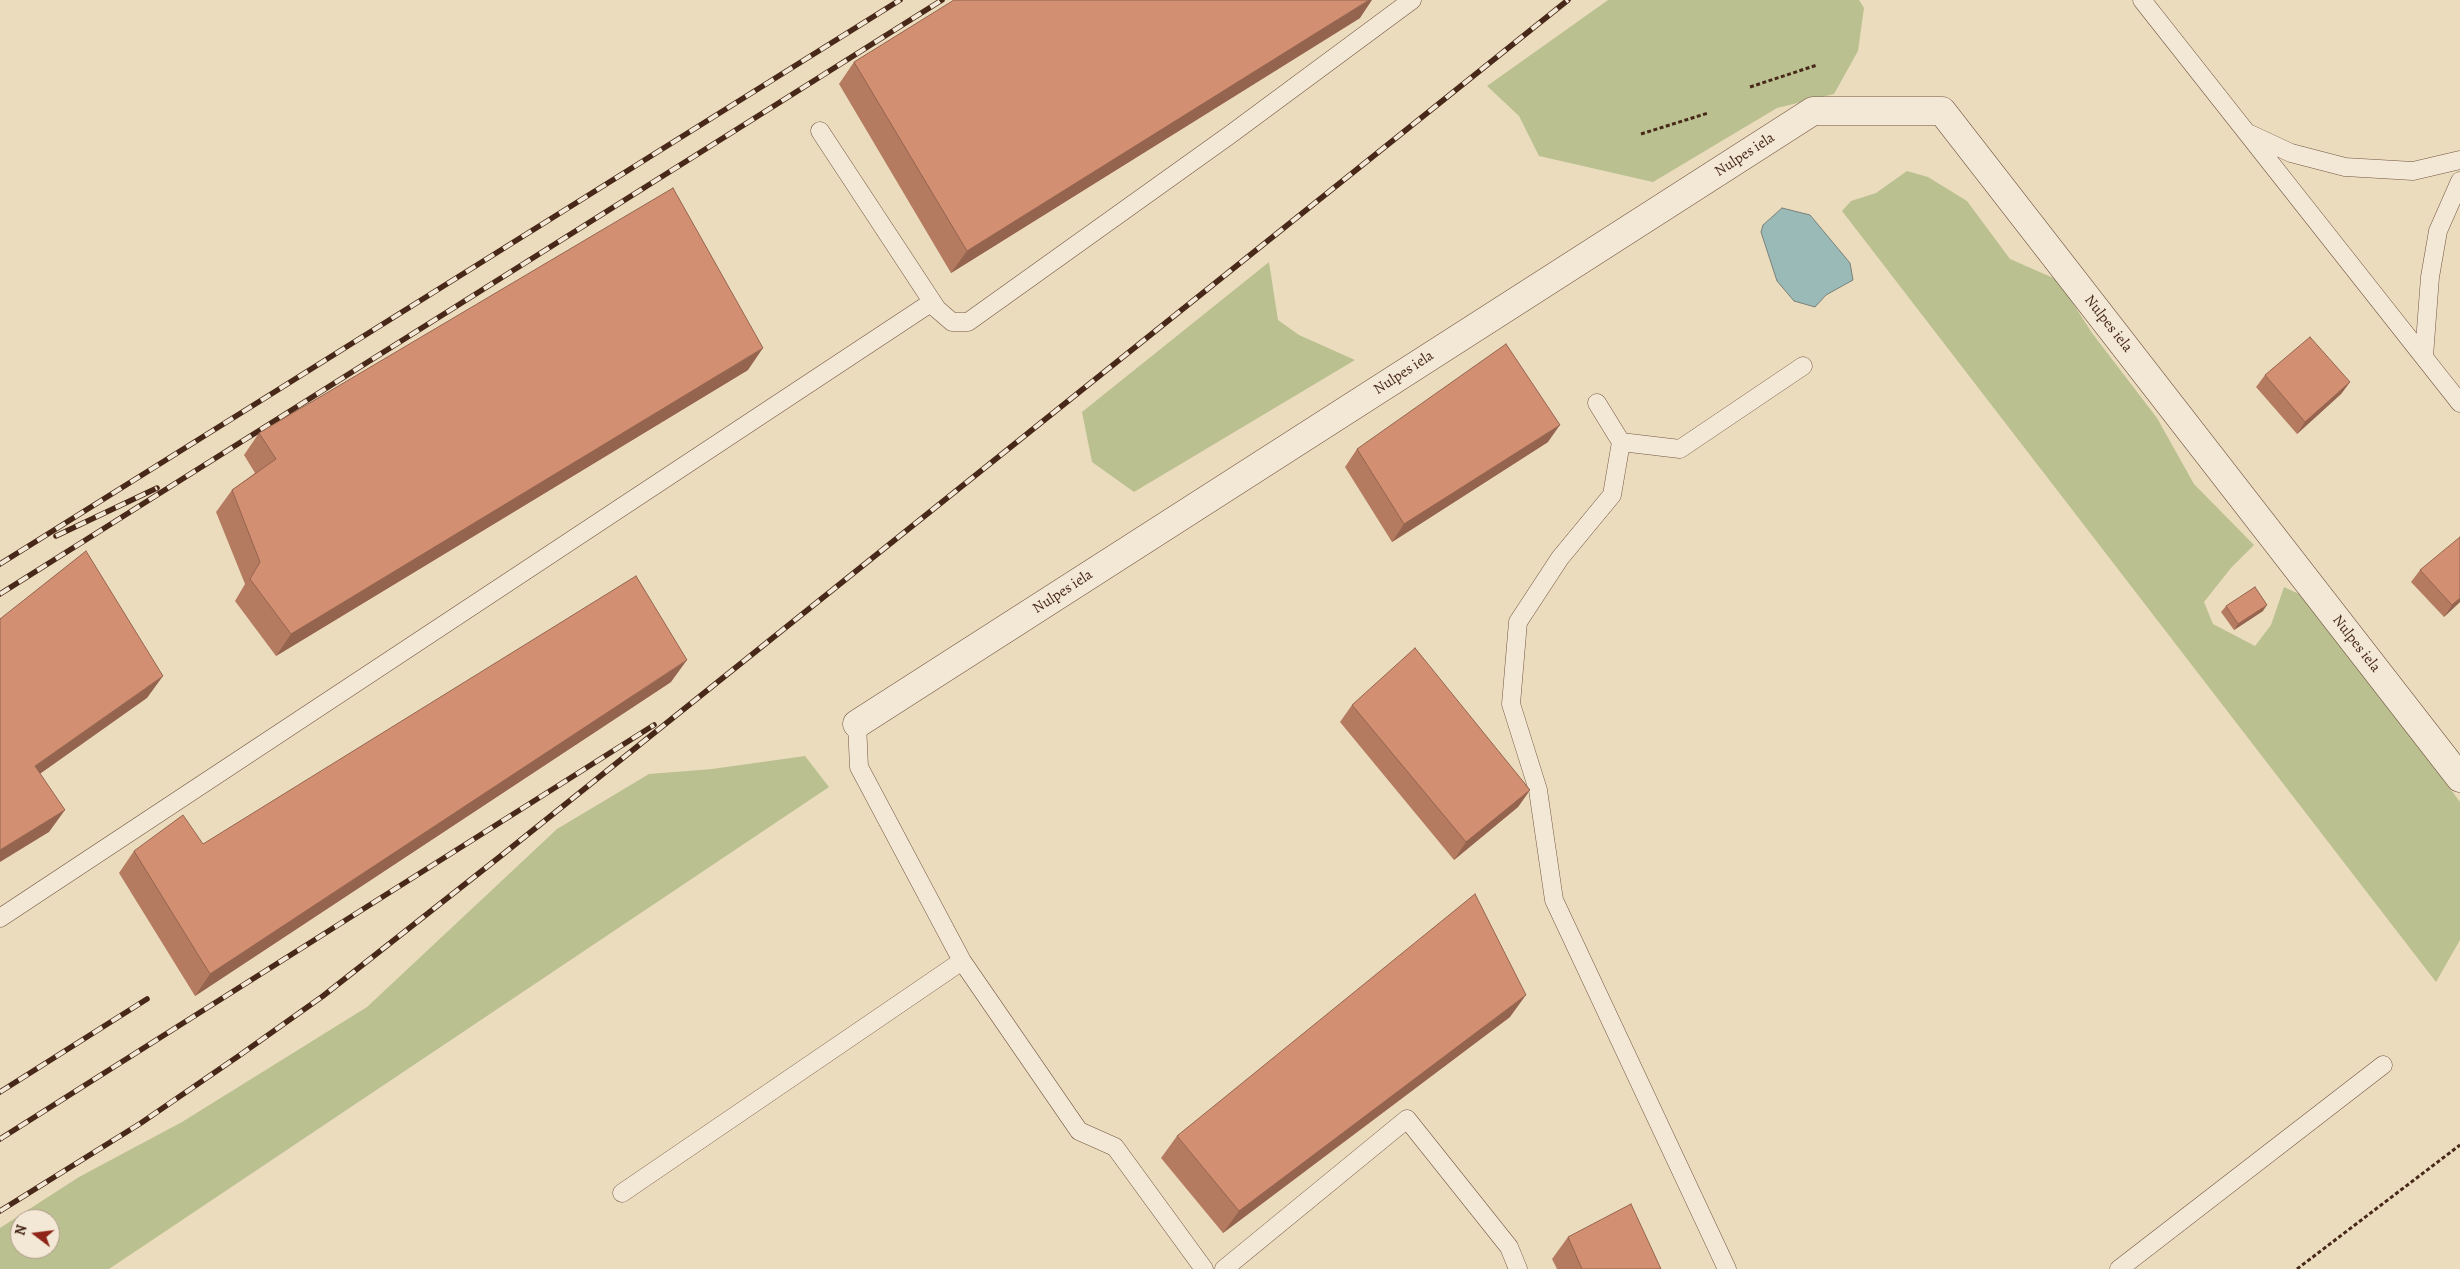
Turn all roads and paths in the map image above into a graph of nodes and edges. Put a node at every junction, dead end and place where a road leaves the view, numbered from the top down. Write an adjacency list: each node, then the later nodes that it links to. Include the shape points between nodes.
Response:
1 (1412, 0): 11 (lane, via 968,322 952,322)
2 (2142, 0): 7 (lane)
3 (1817, 66): 4 (path)
4 (1750, 87)
5 (1708, 113): 8 (path)
6 (820, 131): 11 (lane)
7 (2246, 132): 9 (lane, via 2291,153 2346,167 2413,171); 12 (lane)
8 (1641, 134)
9 (2460, 160)
10 (2460, 181): 12 (lane, via 2438,232 2430,277)
11 (932, 302): 19 (lane)
12 (2424, 356): 15 (lane)
13 (1803, 366): 16 (lane, via 1680,449)
14 (1597, 402): 16 (lane)
15 (2460, 403)
16 (1620, 442): 27 (lane, via 1612,495 1560,558 1518,622 1511,704 1538,790 1554,900)
17 (857, 724): 18 (street, Nulpes iela, via 1813,111 1942,111); 20 (lane, via 859,767)
18 (2460, 778)
19 (0, 918)
20 (962, 961): 23 (lane); 24 (lane, via 1078,1131 1115,1147)
21 (2383, 1065): 28 (lane)
22 (2460, 1145): 29 (path)
23 (622, 1193)
24 (1204, 1269)
25 (1224, 1269): 26 (lane, via 1407,1119 1509,1247)
26 (1518, 1269)
27 (1727, 1269)
28 (2119, 1269)
29 (2297, 1269)

